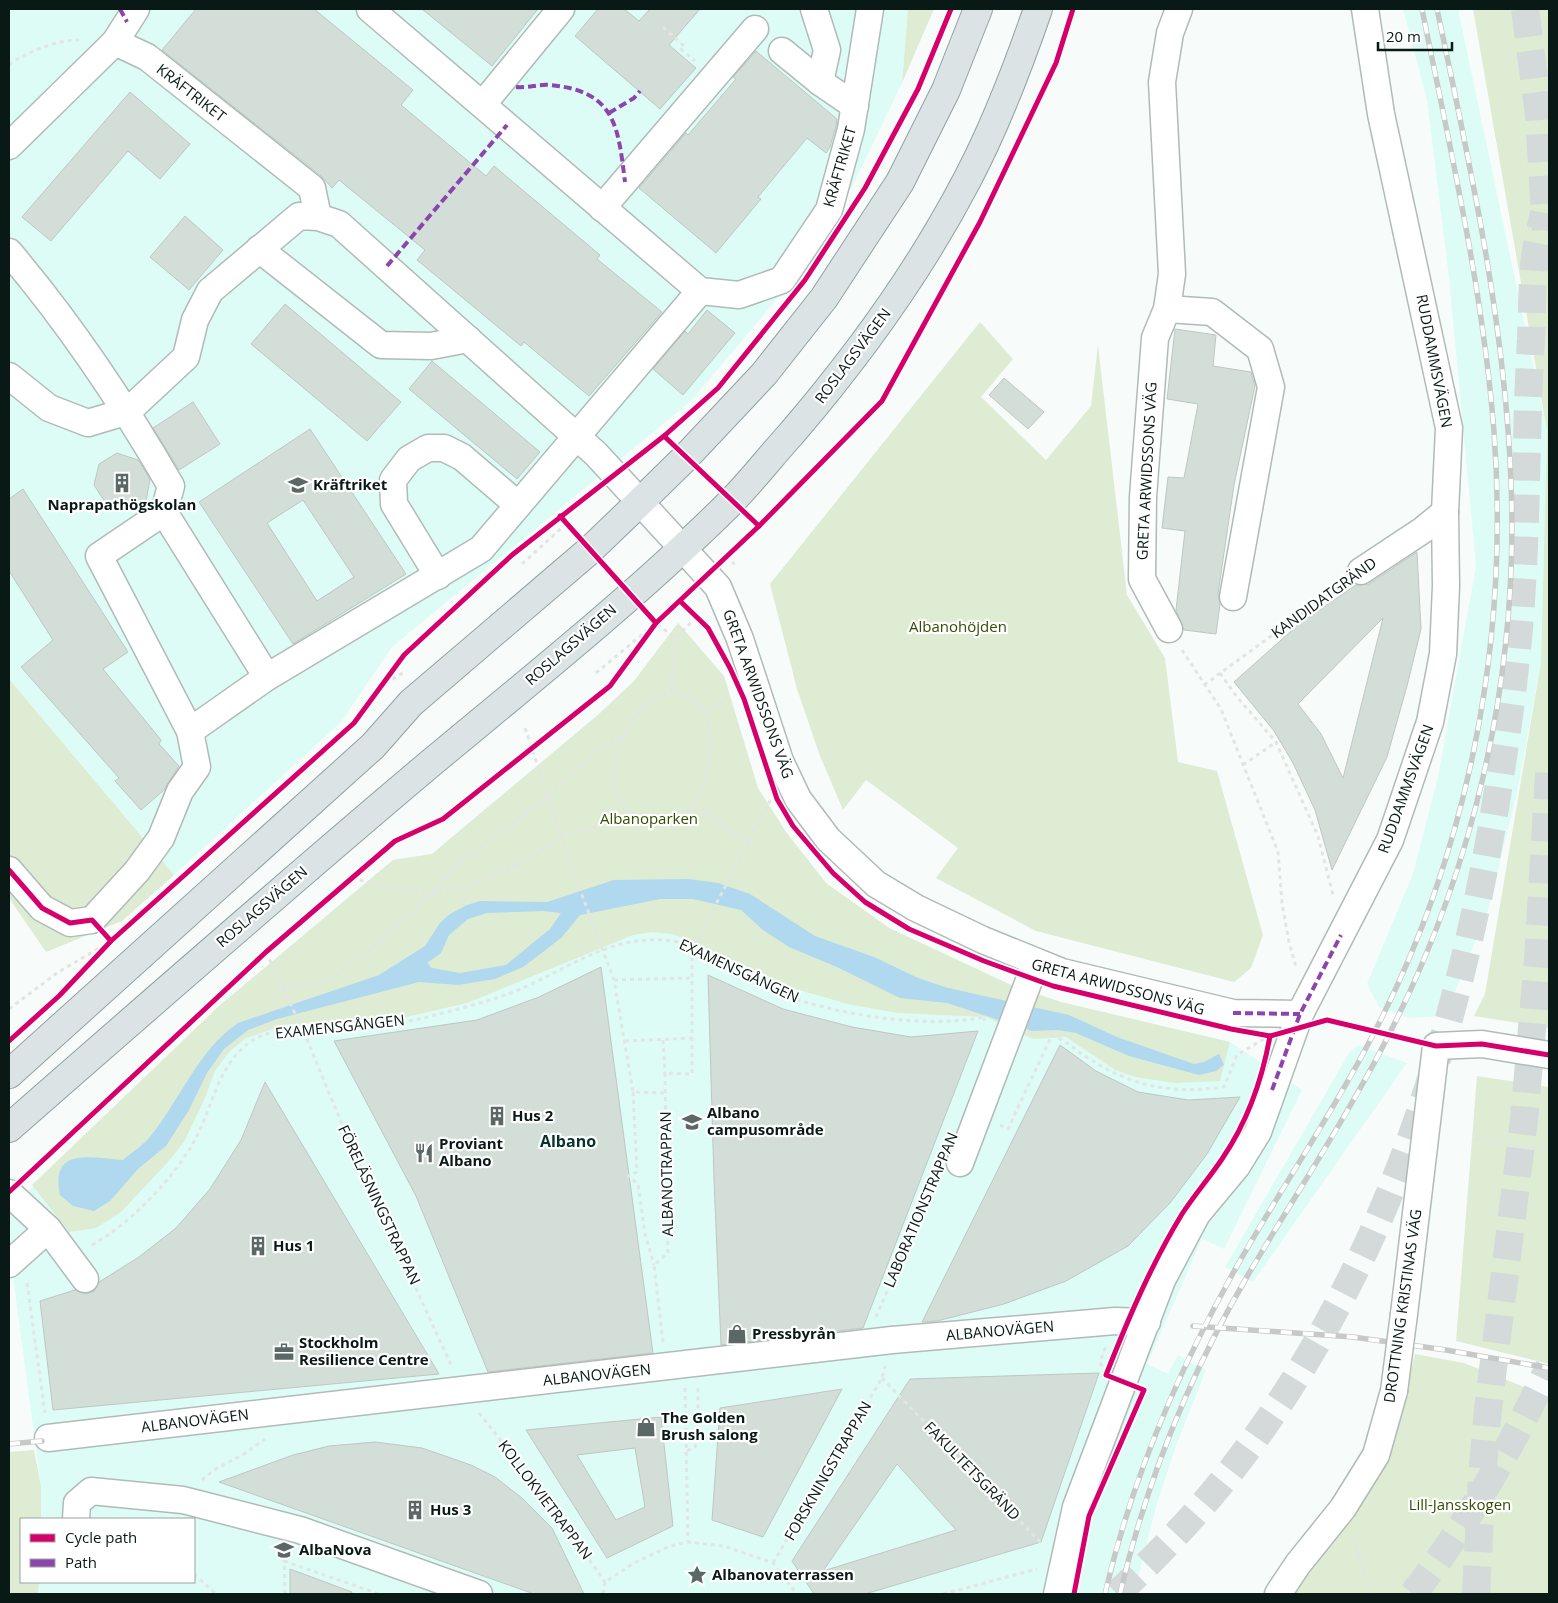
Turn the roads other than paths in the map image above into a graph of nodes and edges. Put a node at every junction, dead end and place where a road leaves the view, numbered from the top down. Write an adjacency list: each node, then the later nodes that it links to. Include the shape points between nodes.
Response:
1 (370, 9): 13 (street)
2 (562, 9): 13 (street)
3 (814, 9): 12 (street, via 827,50)
4 (870, 9): 14 (street, KRÄFTRIKET)
5 (978, 9): 26 (main road, via 946,90 900,182 824,298 764,374)
6 (1038, 9): 30 (main road, ROSLAGSVÄGEN, via 1012,84 969,177 936,238 898,296 817,404 733,501)
7 (1179, 9): 21 (street, GRETA ARWIDSSONS VÄG, via 1170,33 1162,82 1172,274)
8 (1365, 9): 29 (street, RUDDAMMSVÄGEN, via 1381,114 1449,428)
9 (124, 20): 15 (street); 17 (street, KRÄFTRIKET, via 147,57 312,188)
10 (755, 29): 16 (street)
11 (782, 50): 12 (street, KRÄFTRIKET)
12 (820, 82): 14 (street, KRÄFTRIKET)
13 (483, 104): 16 (street)
14 (855, 106): 20 (street, KRÄFTRIKET, via 852,129 829,210 782,280 739,295)
15 (9, 146)
16 (602, 208): 20 (street)
17 (318, 217): 18 (street, via 299,216); 22 (street, via 340,224)
18 (259, 249): 22 (street, via 381,345 431,346); 24 (street, via 210,291 195,320 186,357)
19 (9, 252): 24 (street, via 50,300)
20 (700, 291): 25 (street)
21 (1167, 309): 33 (street, via 1212,312 1260,349 1271,387); 34 (street, GRETA ARWIDSSONS VÄG, via 1155,338 1143,497 1142,579)
22 (468, 339): 25 (street)
23 (9, 376): 24 (street, via 49,408 88,423)
24 (128, 412): 28 (street, via 171,486)
25 (576, 436): 26 (street, GRETA ARWIDSSONS VÄG); 27 (street)
26 (640, 502): 30 (street, GRETA ARWIDSSONS VÄG); 41 (main road, via 590,550 411,703 373,746)
27 (518, 505): 32 (street, via 480,549); 32 (street, via 462,457 444,448 428,448 409,459 393,480 394,504)
28 (164, 512): 35 (street); 36 (street, via 99,556)
29 (1445, 512): 31 (street, KANDIDATGRÄND); 39 (street, RUDDAMMSVÄGEN, via 1443,654 1430,722 1390,840)
30 (682, 549): 38 (street, GRETA ARWIDSSONS VÄG, via 722,593 780,761 798,800 828,839 876,884 916,908); 42 (main road, ROSLAGSVÄGEN)
31 (1361, 571)
32 (438, 576): 35 (street)
33 (1233, 598)
34 (1169, 629)
35 (267, 677): 36 (street)
36 (190, 731): 37 (street, via 197,767 180,790 161,838 138,871 92,920 70,923 42,908)
37 (9, 870)
38 (1036, 962): 39 (street, GRETA ARWIDSSONS VÄG, via 1099,982 1233,1013); 43 (street, via 978,1114)
39 (1300, 1014): 48 (street, RUDDAMMSVÄGEN, via 1258,1132 1237,1166 1197,1214 1162,1280)
40 (1549, 1055): 54 (street, DROTTNING KRISTINAS VÄG, bridge, via 1482,1044 1436,1046 1394,1391 1376,1455 1343,1508)
41 (9, 1074)
42 (9, 1128)
43 (949, 1166)
44 (9, 1193): 45 (street)
45 (48, 1229): 46 (street); 47 (street)
46 (10, 1263)
47 (85, 1279)
48 (1147, 1322): 49 (street, ALBANOVÄGEN, via 1115,1321 892,1340); 53 (street, RUDDAMMSVÄGEN, via 1053,1564)
49 (48, 1438)
50 (183, 1507): 51 (street, via 134,1504 91,1491 77,1504); 52 (street, via 300,1530)
51 (76, 1518)
52 (479, 1594)
53 (1057, 1594)
54 (1278, 1594)

